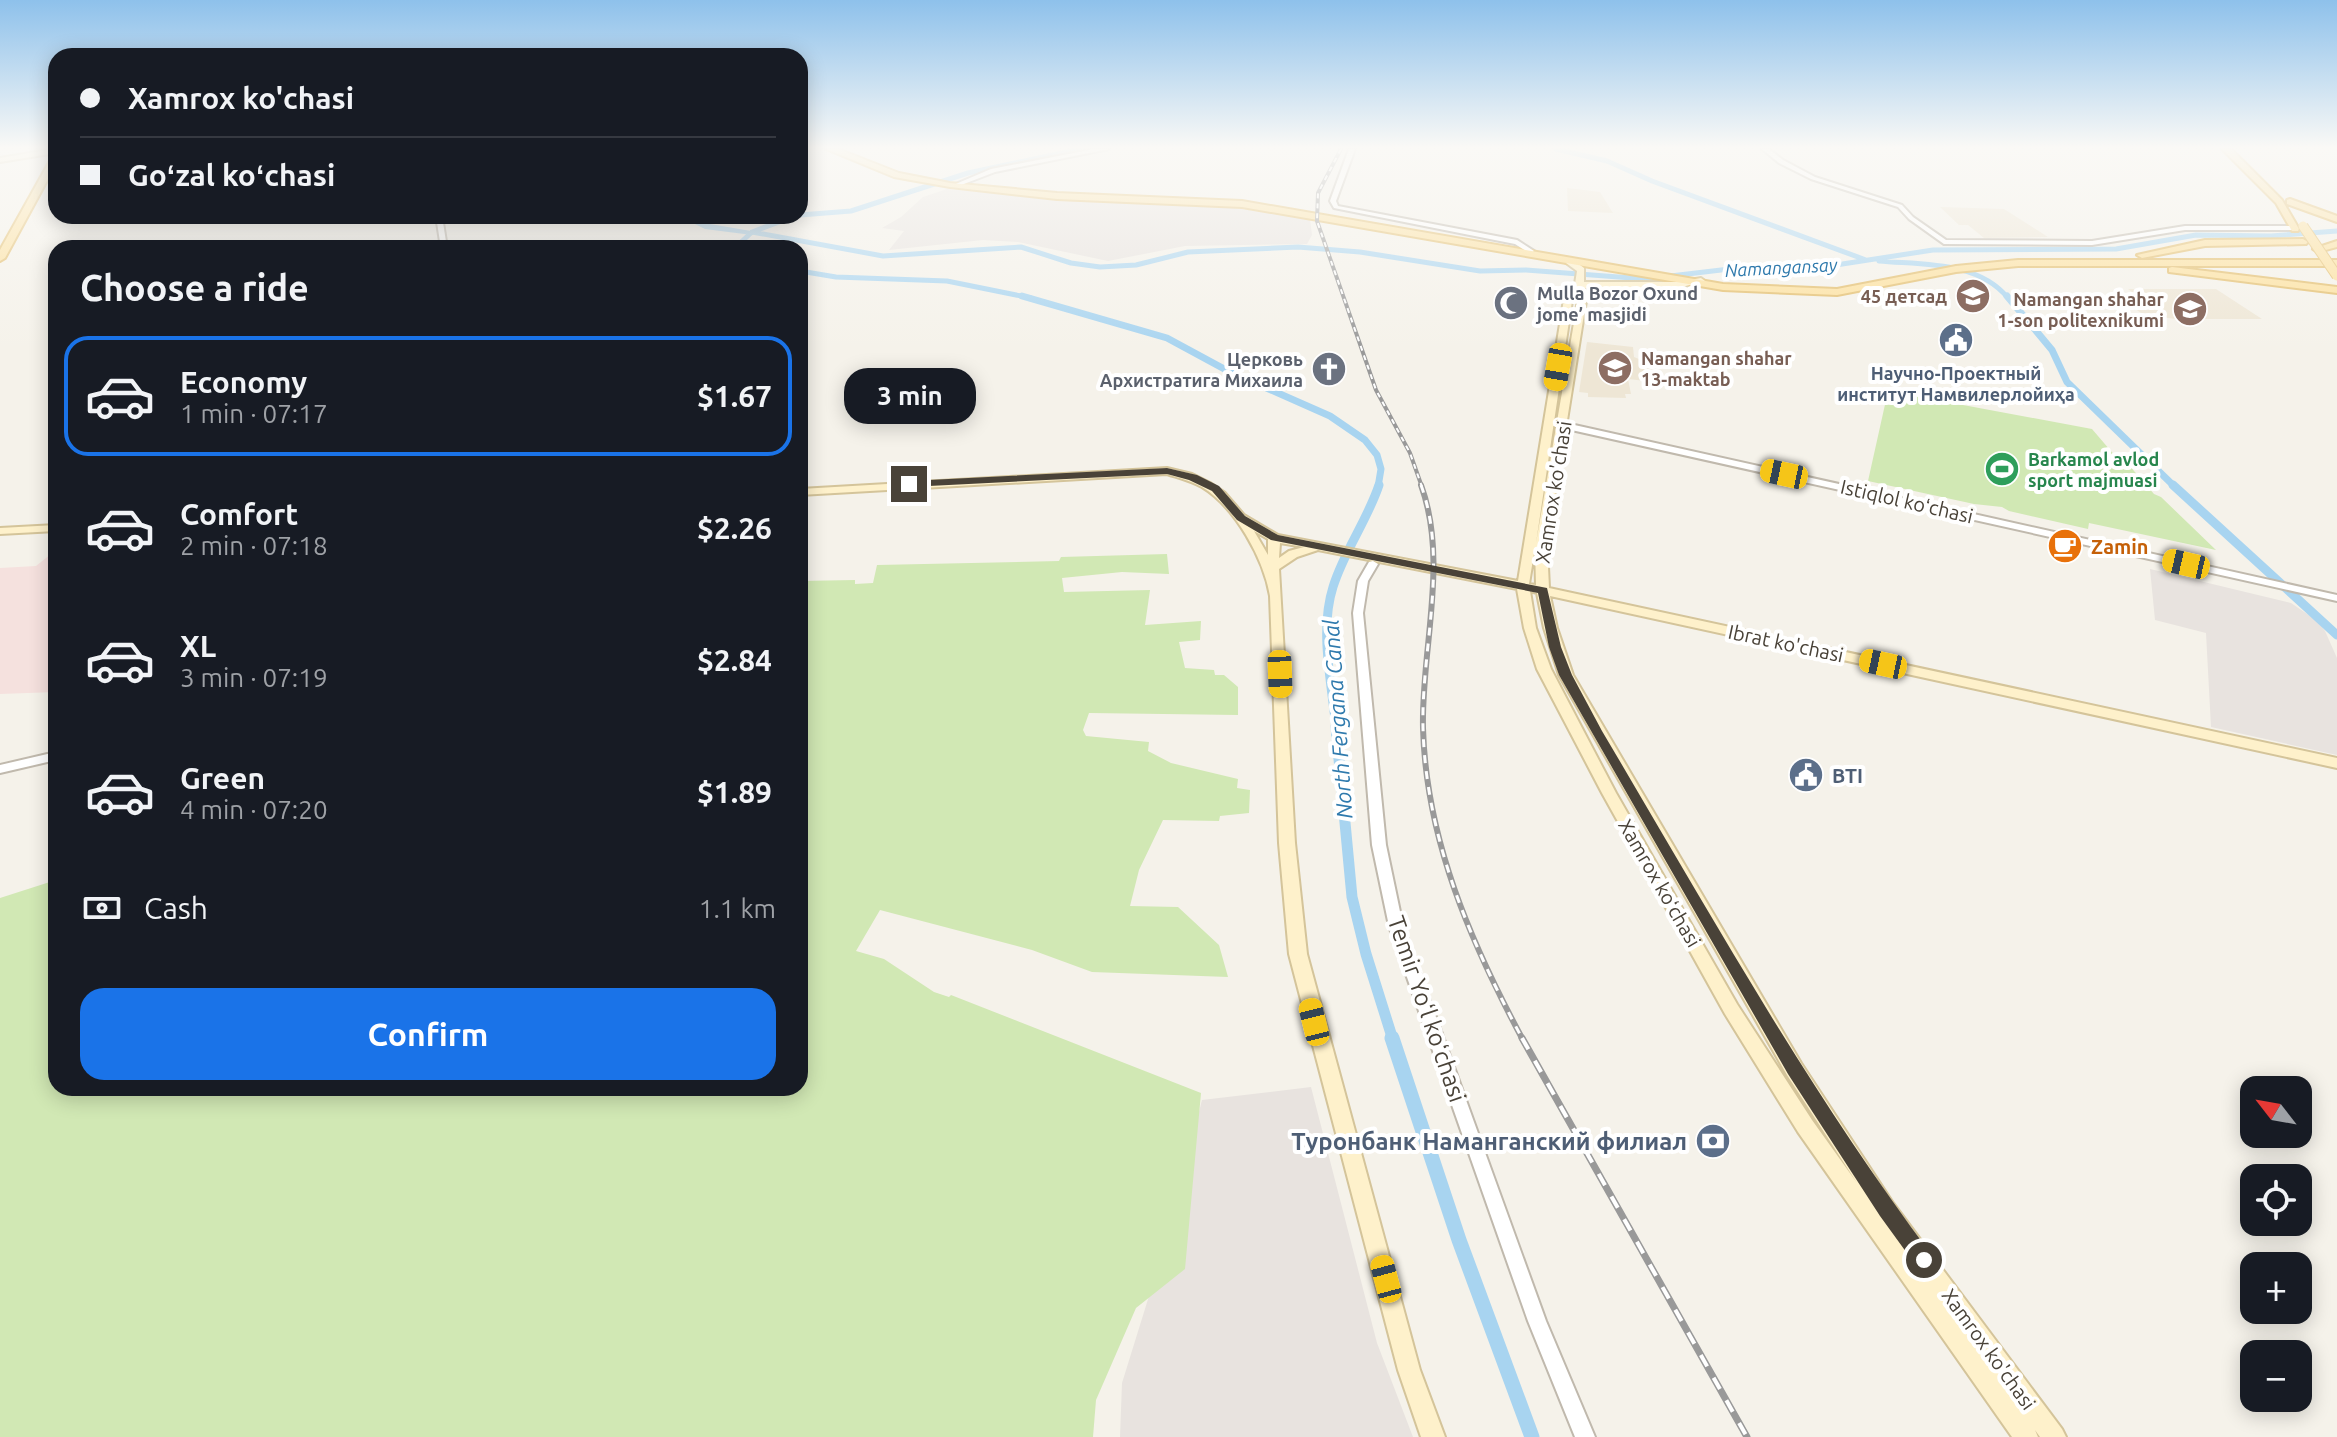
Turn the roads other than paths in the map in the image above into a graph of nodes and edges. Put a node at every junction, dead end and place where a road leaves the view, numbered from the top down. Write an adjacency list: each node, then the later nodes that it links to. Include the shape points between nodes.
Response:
1 (15, 216): 9 (main road)
2 (22, 216): 14 (main road)
3 (1314, 216): 12 (main road)
4 (1383, 216): 12 (street, via 1517,242)
5 (1909, 216): 8 (street, via 1944,242 2092,243 2185,228)
6 (2289, 216): 8 (main road)
7 (2296, 216): 8 (main road)
8 (2297, 228): 10 (main road); 13 (main road, bridge)
9 (0, 240)
10 (2303, 242): 13 (main road); 16 (main road, via 2205,243)
11 (2337, 244): 13 (main road)
12 (1529, 252): 15 (main road); 20 (main road)
13 (2314, 252): 17 (main road, via 2202,248); 19 (main road)
14 (0, 258)
15 (1569, 261): 20 (main road); 21 (main road)
16 (2101, 261): 17 (main road); 18 (main road); 23 (main road)
17 (2228, 261): 19 (main road); 19 (main road, via 2217,270 2236,276 2306,276)
18 (1955, 267): 22 (main road, via 1823,286); 22 (main road, via 1837,292)
19 (2332, 269): 23 (main road)
20 (1652, 274): 22 (main road)
21 (1580, 278): 22 (main road); 24 (main road, Xamrox koʻchasi, via 1569,293)
22 (1693, 283): 24 (main road, Xamrox ko'chasi, via 1586,291)
23 (2337, 288)
24 (1556, 424): 33 (main road, Xamrox koʻchasi); 34 (main road, Xamrox ko'chasi, via 1541,546); 35 (street, Istiqlol koʻchasi)
25 (808, 492): 26 (main road, via 1154,470 1181,473 1216,488)
26 (1241, 518): 29 (main road, Ibrat ko'chasi); 32 (main road)
27 (48, 528): 28 (main road)
28 (0, 531)
29 (1274, 538): 30 (main road, Ibrat ko'chasi); 32 (main road)
30 (1323, 548): 31 (main road, Ibrat ko'chasi); 32 (main road, via 1293,554)
31 (1375, 562): 33 (main road, Ibrat ko'chasi); 40 (street, Temir Yoʻl koʻchasi, via 1363,581 1358,613 1379,845 1396,926 1537,1321)
32 (1274, 572): 39 (main road, via 1298,954 1409,1370)
33 (1523, 586): 34 (main road, Ibrat ko'chasi); 41 (main road, Xamrox koʻchasi, via 1544,669 1731,1009 1813,1138)
34 (1543, 591): 37 (main road, Ibrat ko'chasi); 42 (main road, Xamrox ko'chasi, via 1566,675 1794,1069 1886,1210)
35 (2337, 598)
36 (48, 758): 38 (street)
37 (2337, 763)
38 (0, 769)
39 (1433, 1437)
40 (1585, 1437)
41 (2026, 1437)
42 (2054, 1437)

